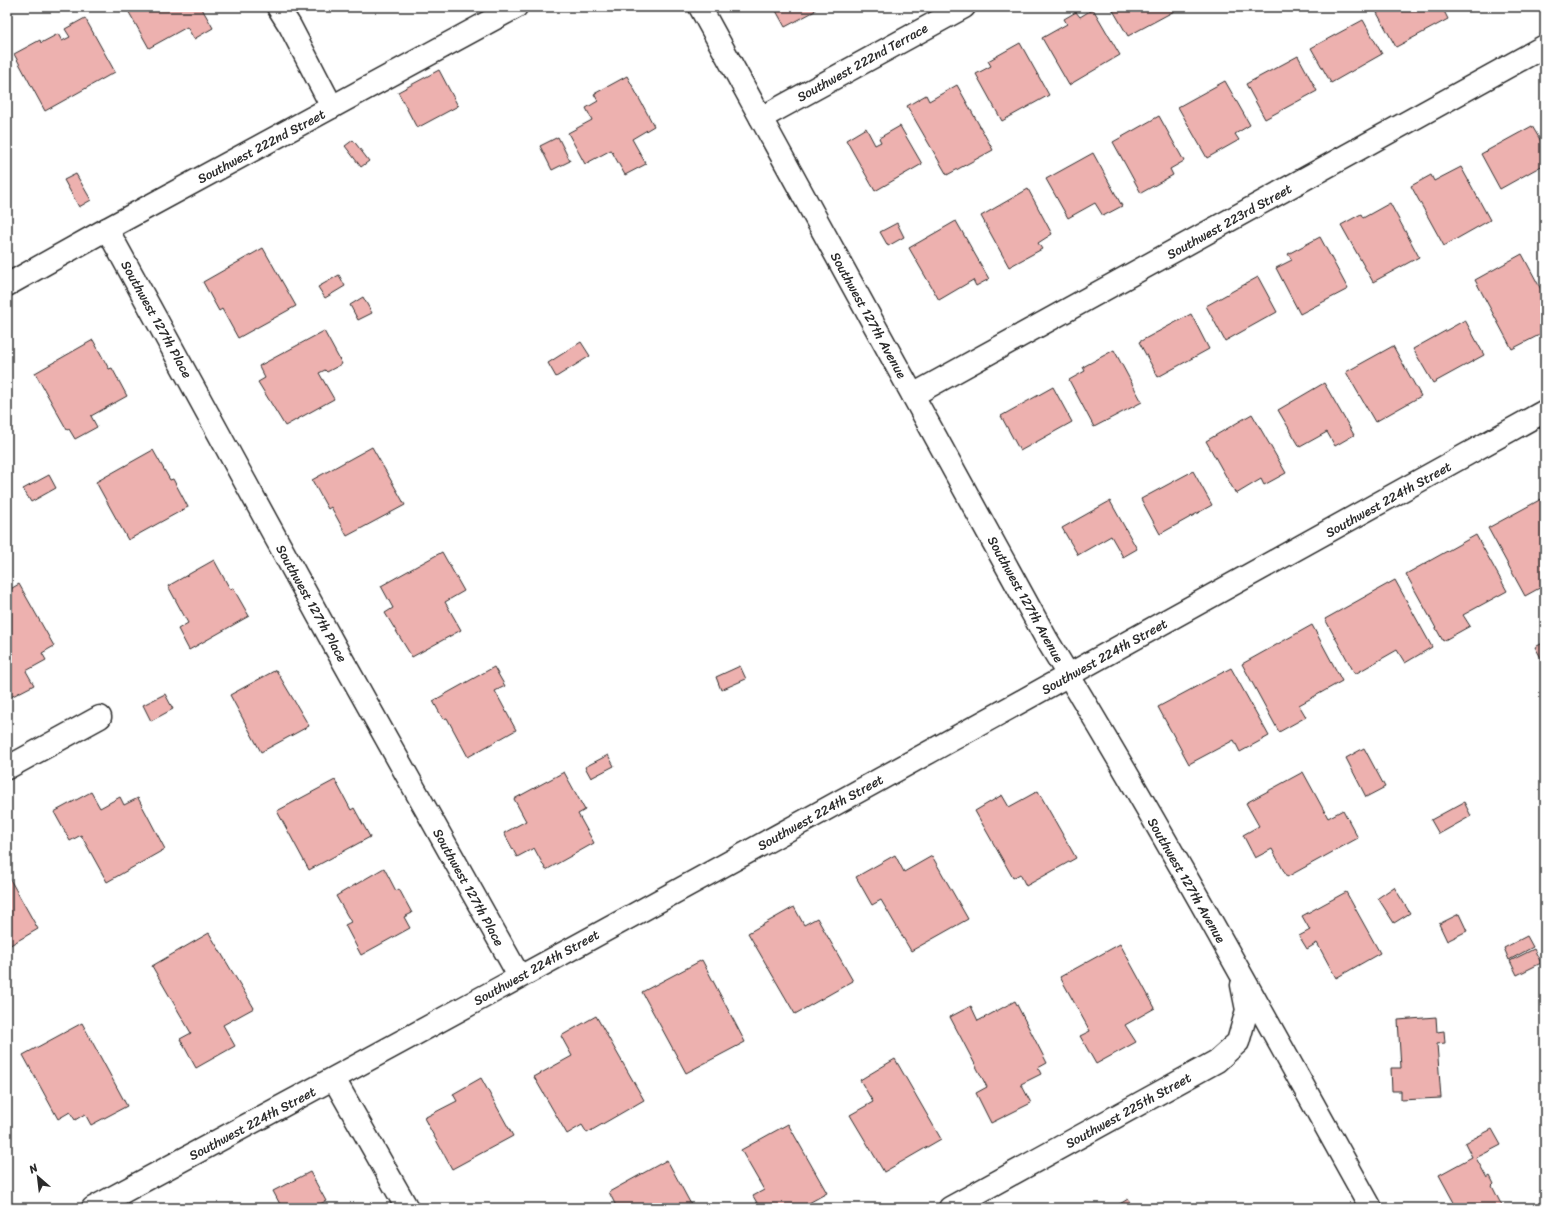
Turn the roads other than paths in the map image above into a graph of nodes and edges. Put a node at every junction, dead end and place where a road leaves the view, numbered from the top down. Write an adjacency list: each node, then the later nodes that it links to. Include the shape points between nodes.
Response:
1 (278, 7): 6 (street)
2 (516, 7): 6 (street, Southwest 222nd Street)
3 (700, 7): 7 (street, Southwest 127th Avenue)
4 (964, 7): 7 (street, Southwest 222nd Terrace)
5 (1545, 46): 10 (street, Southwest 223rd Street)
6 (332, 107): 8 (street, Southwest 222nd Street)
7 (761, 118): 10 (street, Southwest 127th Avenue)
8 (107, 229): 9 (street, Southwest 222nd Street); 16 (street, Southwest 127th Place, via 338,652)
9 (7, 285)
10 (913, 395): 12 (street, Southwest 127th Avenue)
11 (1545, 411): 12 (street, Southwest 224th Street)
12 (1069, 676): 15 (street, Southwest 127th Avenue); 16 (street, Southwest 224th Street)
13 (100, 717): 14 (street)
14 (7, 768)
15 (1239, 970): 20 (street, Southwest 225th Street, via 1247,1010 1238,1042 1217,1060); 21 (street, Southwest 127th Avenue)
16 (519, 976): 17 (street, Southwest 224th Street)
17 (334, 1079): 18 (street, Southwest 224th Street); 19 (street)
18 (93, 1208)
19 (407, 1208)
20 (950, 1208)
21 (1371, 1208)

